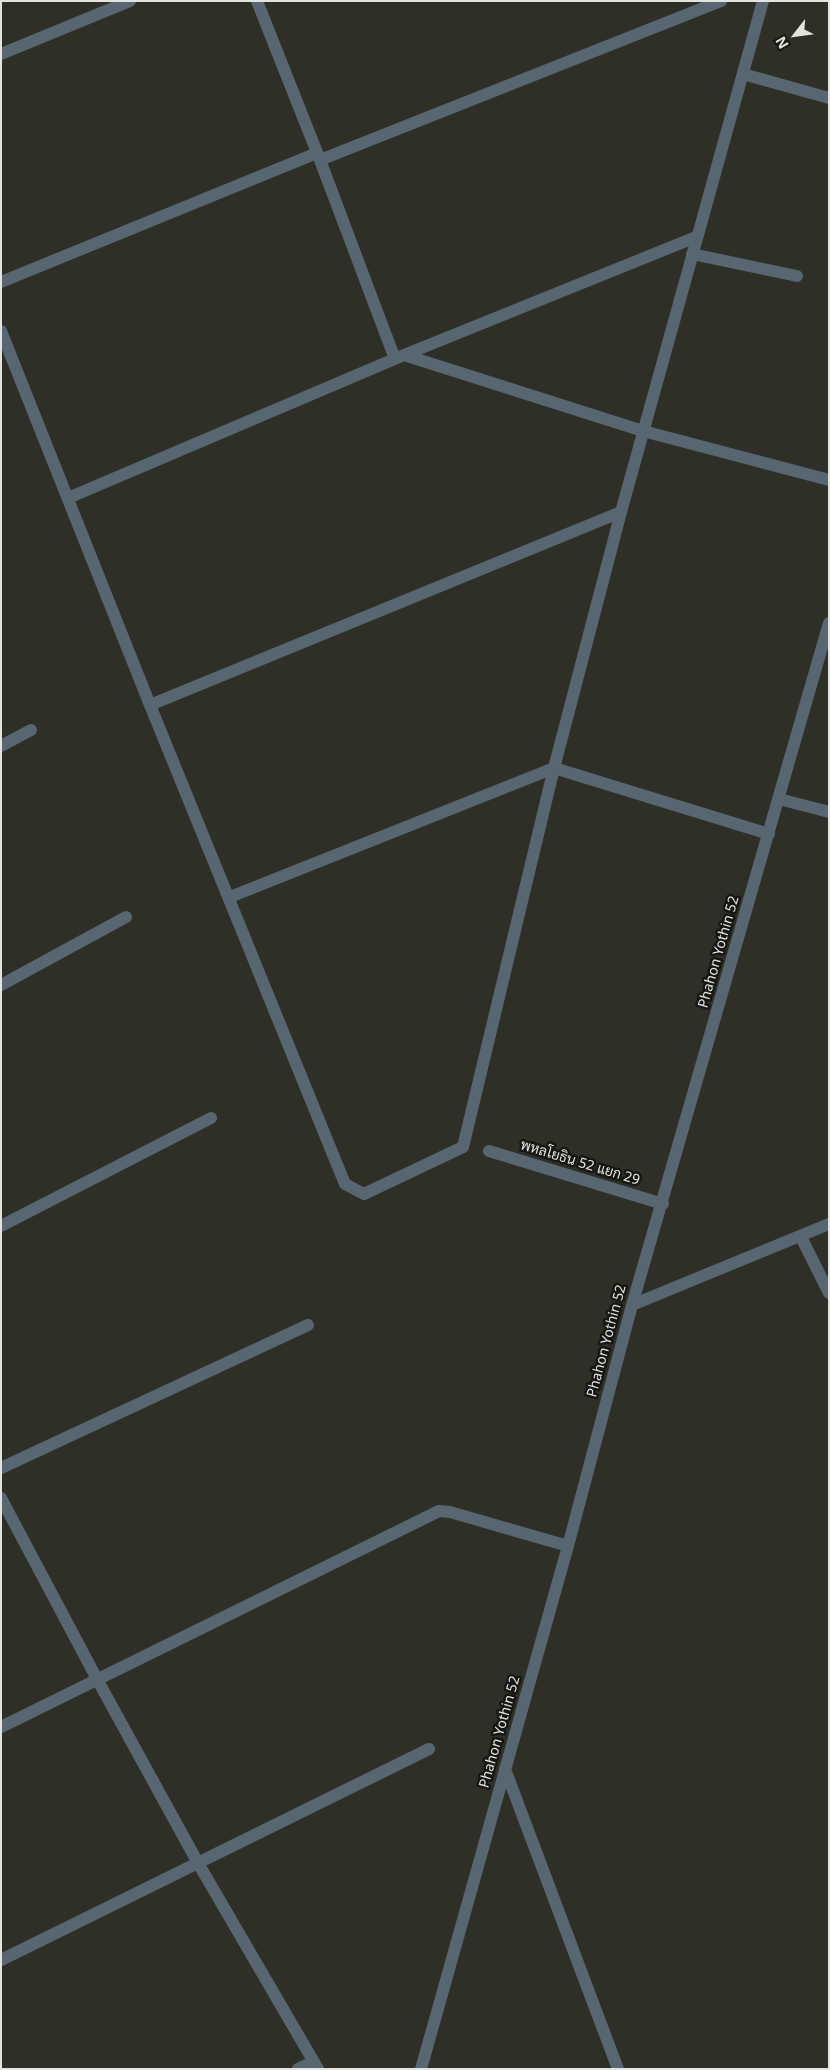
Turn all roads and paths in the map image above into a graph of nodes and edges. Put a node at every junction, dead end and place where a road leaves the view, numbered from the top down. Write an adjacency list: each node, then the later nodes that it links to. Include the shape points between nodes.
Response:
1 (130, 1): 5 (street)
2 (257, 1): 8 (street)
3 (721, 1): 8 (street)
4 (764, 1): 6 (street)
5 (1, 54)
6 (743, 74): 7 (street); 9 (street)
7 (829, 98)
8 (319, 157): 12 (street); 14 (street)
9 (696, 237): 10 (street); 14 (street)
10 (692, 254): 11 (street); 15 (street)
11 (797, 276)
12 (1, 282)
13 (1, 331): 17 (street)
14 (400, 357): 15 (street); 17 (street)
15 (643, 431): 16 (street); 18 (street)
16 (829, 480)
17 (68, 498): 21 (street)
18 (621, 512): 21 (street); 24 (street)
19 (829, 623): 20 (street, Phahon Yothin 52)
20 (823, 664): 25 (street, Phahon Yothin 52)
21 (150, 705): 28 (street)
22 (31, 730): 23 (street)
23 (1, 746)
24 (554, 768): 27 (street); 28 (street); 28 (street, via 463,1148 364,1194 345,1184)
25 (779, 799): 26 (street); 27 (street, Phahon Yothin 52)
26 (829, 812)
27 (769, 834): 33 (street, Phahon Yothin 52)
28 (230, 897)
29 (126, 917): 30 (street)
30 (1, 985)
31 (211, 1118): 35 (street)
32 (490, 1151): 33 (street, พหลโยธิน 52 แยก 29)
33 (663, 1204): 38 (street, Phahon Yothin 52)
34 (829, 1224): 36 (street)
35 (1, 1226)
36 (802, 1236): 37 (street); 38 (street)
37 (829, 1293)
38 (632, 1306): 42 (street, Phahon Yothin 52)
39 (308, 1325): 40 (street)
40 (1, 1468)
41 (1, 1498): 43 (street)
42 (568, 1546): 43 (street, via 439,1511); 46 (street, Phahon Yothin 52)
43 (97, 1680): 44 (street); 47 (street)
44 (1, 1728)
45 (429, 1749): 47 (street)
46 (505, 1769): 51 (street, Phahon Yothin 52); 52 (street)
47 (198, 1863): 48 (street); 49 (street)
48 (1, 1960)
49 (315, 2065): 50 (street)
50 (298, 2069)
51 (421, 2069)
52 (618, 2069)

